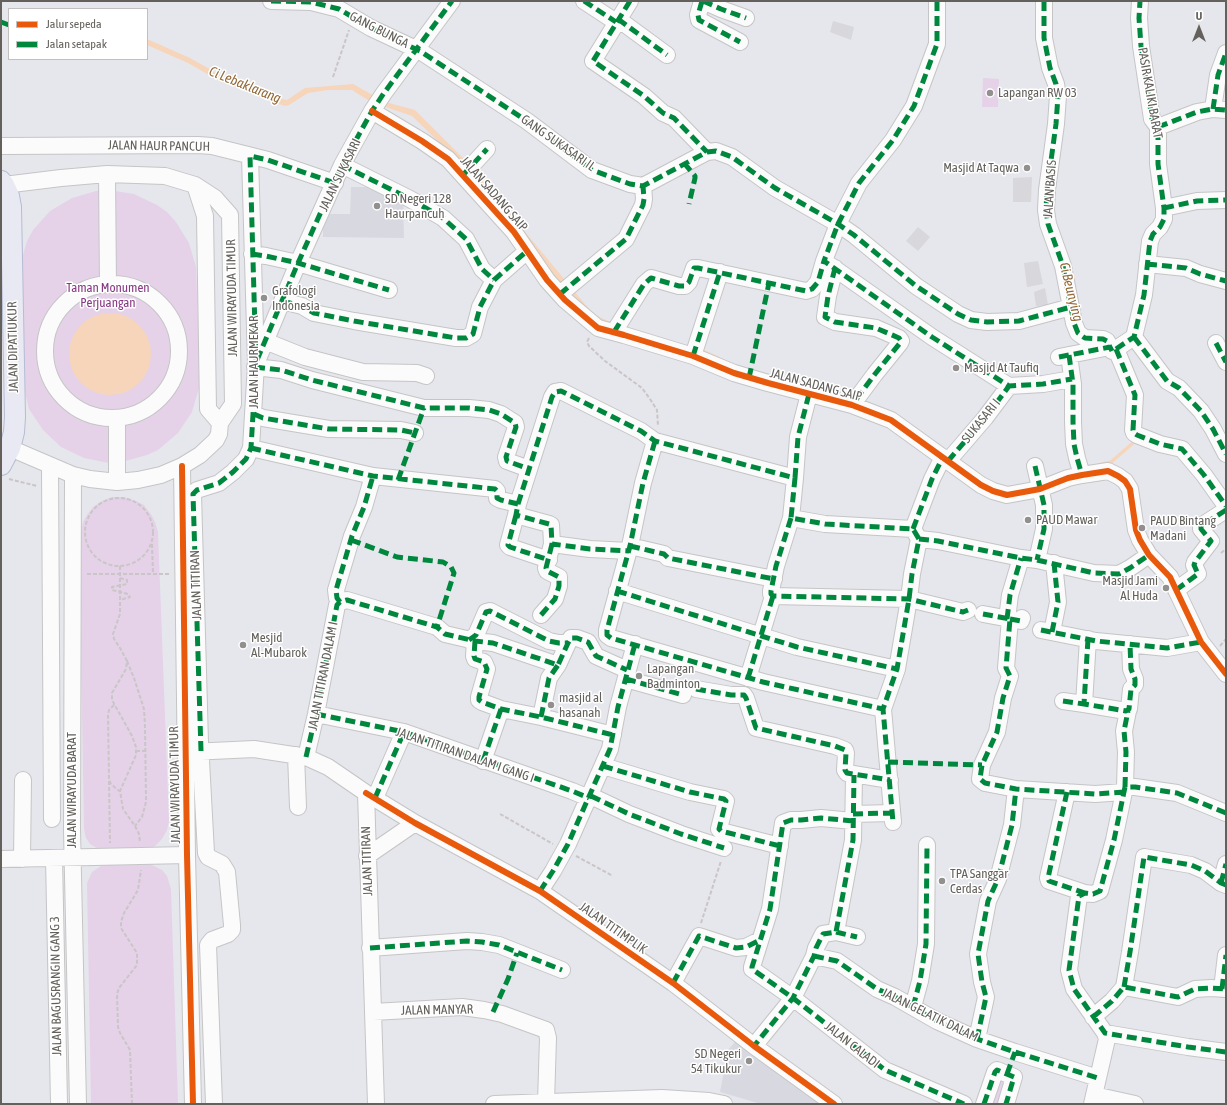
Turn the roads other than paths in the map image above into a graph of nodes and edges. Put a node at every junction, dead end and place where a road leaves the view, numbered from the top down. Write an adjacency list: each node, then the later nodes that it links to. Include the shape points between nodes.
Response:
1 (271, 1): 9 (street, GANG BUNGA)
2 (452, 1): 13 (street, JALAN SUKASARI)
3 (584, 1): 11 (street)
4 (630, 1): 11 (street)
5 (702, 1): 10 (street); 12 (street, via 699,20)
6 (938, 1): 32 (street, via 936,44 914,106 893,140 859,183)
7 (1044, 1): 45 (street, JALAN BASIS, via 1044,38 1058,96 1046,210 1048,224 1067,281)
8 (1140, 1): 18 (street, PASIR KALIKI BARAT, via 1141,46 1152,119)
9 (304, 2): 13 (street, GANG BUNGA, via 339,8 371,28)
10 (746, 18)
11 (617, 20): 15 (street); 21 (street, via 593,61 644,96 663,113 674,118)
12 (740, 42)
13 (417, 49): 17 (street, JALAN SUKASARI); 29 (street, GANG SUKASARI IL, via 527,122 592,170)
14 (1226, 53): 16 (street, via 1218,75)
15 (667, 55)
16 (1220, 109): 18 (street, via 1197,112)
17 (373, 110): 23 (street, JALAN SUKASARI); 24 (street, JALAN SADANG SAIP)
18 (1158, 127): 31 (street, PASIR KALIKI BARAT, via 1158,164)
19 (1, 146): 22 (street, JALAN HAUR PANCUH, via 198,145)
20 (487, 149): 24 (street)
21 (707, 152): 29 (street); 32 (street, via 716,151 732,157 775,188)
22 (250, 156): 27 (street, JALAN HAUR PANCUH); 34 (street, JALAN HAURMEKAR)
23 (342, 165): 27 (street, JALAN SUKASARI); 39 (street, via 443,218 466,239 482,269)
24 (467, 171): 33 (street, JALAN SADANG SAIP)
25 (107, 174): 26 (street, JALAN WIRAYUDA TIMUR); 28 (street, JALAN WIRAYUDA TIMUR, via 164,176); 41 (street)
26 (3, 183): 51 (main road, JALAN DIPATIUKUR, via 11,207)
27 (335, 183): 35 (street, JALAN SUKASARI)
28 (195, 185): 62 (street, JALAN WIRAYUDA TIMUR, via 205,216 208,409); 62 (street, JALAN WIRAYUDA TIMUR, via 215,198 230,215 233,404)
29 (643, 186): 42 (street, via 643,205 626,239)
30 (1226, 200): 31 (street, via 1197,201)
31 (1164, 208): 37 (street, PASIR KALIKI BARAT, via 1164,219 1152,234)
32 (838, 224): 36 (street); 45 (street, via 916,286 971,320 1019,321)
33 (527, 251): 39 (street); 42 (street, JALAN SADANG SAIP, via 547,280)
34 (252, 254): 35 (street); 54 (street, JALAN HAURMEKAR)
35 (298, 263): 43 (street); 44 (street, JALAN SUKASARI)
36 (830, 264): 38 (street, via 812,289 806,291); 57 (street, via 932,337); 59 (street, via 825,317 835,322 876,328 901,341)
37 (1147, 264): 40 (street, via 1186,268); 47 (street, PASIR KALIKI BARAT, via 1144,295)
38 (720, 272): 46 (street, via 695,268 685,286 651,278 644,284); 52 (street)
39 (494, 280): 44 (street, via 480,308 473,334 466,338 354,321 314,313 302,306)
40 (1226, 280)
41 (108, 284): 61 (street, via 134,288 157,301 173,322 180,348 176,374 162,397 140,412); 61 (street, via 82,290 61,306 48,329 44,354 50,380 66,401 88,414)
42 (565, 289): 46 (street, JALAN SADANG SAIP, via 565,300 598,328)
43 (390, 290)
44 (282, 302): 48 (street, JALAN SUKASARI)
45 (1071, 307): 50 (street, JALAN BASIS, via 1078,333 1085,338 1103,339)
46 (616, 328): 52 (street, JALAN SADANG SAIP)
47 (1134, 337): 50 (street); 67 (street, via 1168,381 1179,388 1201,411)
48 (265, 341): 54 (street, JALAN SUKASARI); 55 (street, via 304,357 363,372 417,373)
49 (1216, 343): 53 (street)
50 (1113, 349): 56 (street, via 1064,356); 80 (street, via 1135,395 1134,433 1160,444 1182,449)
51 (7, 350): 65 (main road, JALAN DIPATIUKUR, via 15,417)
52 (695, 351): 58 (street, JALAN SADANG SAIP, via 734,373)
53 (1226, 362)
54 (256, 365): 60 (street, JALAN HAURMEKAR); 72 (street, via 424,408 469,408 501,414 515,423 516,427 507,461)
55 (426, 376)
56 (1072, 378): 57 (street, via 1043,384); 73 (street, via 1074,444)
57 (1009, 386): 68 (street, SUKASARI I, via 985,418)
58 (810, 394): 59 (street, JALAN SADANG SAIP); 77 (street, via 798,437)
59 (854, 402): 68 (street, JALAN SADANG SAIP, via 891,420)
60 (254, 414): 63 (street, via 263,418 329,429 401,430); 66 (street, JALAN HAURMEKAR)
61 (117, 419): 78 (street)
62 (220, 423): 70 (street, JALAN WIRAYUDA TIMUR, via 216,440 200,455)
63 (415, 433)
64 (655, 441): 72 (street, via 641,431 576,398 555,392); 77 (street); 86 (street)
65 (10, 448): 69 (street); 74 (main road, JALAN DIPATIUKUR)
66 (252, 448): 76 (street); 120 (street, JALAN TITIRAN, via 246,459 219,483 197,490 193,494)
67 (1226, 454)
68 (948, 459): 79 (street, JALAN SADANG SAIP, via 993,492 1006,495); 84 (street, SUKASARI I, via 932,480)
69 (50, 466): 75 (street); 135 (street)
70 (182, 466): 78 (street, via 161,475); 120 (street, JALAN WIRAYUDA TIMUR, via 184,574)
71 (1035, 466): 79 (street)
72 (529, 469): 81 (street)
73 (1081, 471): 79 (street, JALAN SADANG SAIP, via 1068,478); 87 (street, JALAN SADANG SAIP, via 1108,471 1125,481 1130,489 1136,530)
74 (3, 472)
75 (73, 475): 78 (street); 142 (street, JALAN WIRAYUDA BARAT)
76 (373, 476): 81 (street, via 495,489 497,498); 97 (street, via 336,590 337,598)
77 (795, 478): 83 (street)
78 (118, 482)
79 (1040, 486): 90 (street, via 1044,505 1044,529)
80 (1226, 506)
81 (517, 510): 85 (street, via 551,525); 89 (street, via 510,547)
82 (1226, 510): 93 (street, via 1201,526 1211,541 1195,562 1198,574)
83 (790, 518): 84 (street); 92 (street)
84 (916, 534): 88 (street); 96 (street, SUKASARI I)
85 (552, 544): 86 (street, via 590,549); 89 (street)
86 (629, 548): 92 (street); 94 (street)
87 (1149, 554): 91 (street, via 1119,574 1094,573); 93 (street, JALAN SADANG SAIP, via 1170,577)
88 (1021, 558): 90 (street); 99 (street, via 1010,595)
89 (549, 560): 98 (street, via 547,571 559,577 559,586 555,599)
90 (1037, 560): 91 (street)
91 (1054, 563): 100 (street, via 1058,602 1047,631)
92 (774, 579): 95 (street, via 771,594)
93 (1176, 590): 102 (street, JALAN SADANG SAIP)
94 (617, 591): 104 (street, via 607,635); 107 (street, via 797,646)
95 (773, 596): 96 (street); 110 (street)
96 (909, 599): 99 (street, via 963,612); 107 (street, SUKASARI I)
97 (343, 601): 101 (street, via 437,627 445,634); 116 (street, JALAN TITIRAN DALAM I, via 337,605)
98 (542, 615)
99 (1013, 619): 127 (street, via 1006,668 1010,676 997,732 982,765 980,779 985,783)
100 (1088, 639): 105 (street); 112 (street)
101 (472, 640): 103 (street, via 486,612 490,611 549,641); 106 (street, via 493,643); 113 (street, via 475,659 484,662 487,669 479,700)
102 (1201, 642): 105 (street, via 1167,648); 109 (street, JALAN SADANG SAIP)
103 (568, 643): 106 (street); 108 (street, via 571,638 588,642 596,656)
104 (635, 644): 108 (street); 110 (street)
105 (1130, 644): 115 (street, via 1131,669 1135,685 1131,689)
106 (558, 666): 117 (street, via 549,678)
107 (897, 669): 114 (street, SUKASARI I)
108 (626, 674): 119 (street); 124 (street, via 689,692 744,695 756,728 845,750 845,770)
109 (1226, 674)
110 (748, 678): 114 (street)
111 (1063, 701): 112 (street)
112 (1084, 704): 115 (street)
113 (501, 709): 117 (street); 122 (street)
114 (883, 709): 126 (street)
115 (1128, 711): 128 (street, via 1124,731)
116 (316, 714): 118 (street, JALAN TITIRAN DALAM I GANG I); 121 (street, JALAN TITIRAN DALAM I)
117 (541, 717): 119 (street)
118 (404, 732): 122 (street, JALAN TITIRAN DALAM I GANG I); 130 (street)
119 (613, 735): 123 (street)
120 (193, 752): 121 (street, via 254,749); 140 (street, JALAN WIRAYUDA TIMUR); 176 (street, via 206,853 208,857 222,864 227,872 232,925 232,930 228,934 212,940 208,945)
121 (301, 756): 130 (street, via 328,767); 132 (street, JALAN TITIRAN DALAM I)
122 (483, 761): 131 (street, JALAN TITIRAN DALAM I GANG I)
123 (603, 766): 131 (street); 137 (street, via 690,792 724,799 726,801 720,831)
124 (854, 775): 126 (street); 134 (street)
125 (23, 780): 144 (street)
126 (890, 780): 134 (street, via 892,818)
127 (1016, 789): 129 (street); 165 (street, via 1012,825 998,879 988,900 978,954 986,997)
128 (1124, 790): 129 (street, via 1095,794); 133 (street, via 1135,787 1177,793); 149 (street, via 1100,891 1093,894)
129 (1067, 792): 149 (street, via 1048,878 1049,881)
130 (370, 796): 136 (street, JALAN TITIMPLIK); 141 (street, JALAN TITIRAN)
131 (590, 797): 139 (street, JALAN TITIRAN DALAM I GANG I, via 675,832); 148 (street, via 568,844)
132 (298, 807)
133 (1226, 813)
134 (853, 817): 137 (street, via 787,820 782,826); 150 (street, via 853,840)
135 (52, 819)
136 (415, 823): 141 (street); 148 (street, JALAN TITIMPLIK)
137 (780, 846): 152 (street, via 770,909)
138 (927, 846): 161 (street, via 926,944)
139 (724, 848)
140 (187, 855): 142 (street); 175 (street, JALAN WIRAYUDA TIMUR)
141 (367, 856): 153 (street, JALAN TITIRAN)
142 (72, 858): 145 (street); 174 (street, JALAN WIRAYUDA BARAT)
143 (1, 859): 144 (street)
144 (22, 859): 145 (street)
145 (54, 864): 173 (street, JALAN BAGUSRANGIN GANG 3)
146 (1226, 864): 147 (street)
147 (1223, 884): 158 (street, via 1191,865 1144,857)
148 (540, 891): 157 (street, JALAN TITIMPLIK)
149 (1085, 893): 163 (street, via 1079,896 1077,905 1069,970 1074,989)
150 (836, 932): 151 (street); 155 (street, via 823,934)
151 (857, 937)
152 (760, 940): 157 (street, via 746,947 736,948 699,936); 160 (street, JALAN CALADI, via 752,969)
153 (370, 948): 156 (street, via 482,942 499,945); 162 (street, JALAN TITIRAN)
154 (1226, 955): 159 (street)
155 (814, 956): 160 (street); 161 (street, JALAN GELATIK DALAM, via 837,961 877,989)
156 (562, 970)
157 (673, 983): 166 (street, JALAN TITIMPLIK)
158 (1124, 987): 159 (street, via 1178,997 1195,989); 163 (street)
159 (1224, 989)
160 (792, 998): 166 (street); 181 (street, JALAN CALADI, via 885,1070)
161 (913, 1006): 165 (street, JALAN GELATIK DALAM, via 937,1021)
162 (372, 1012): 172 (street, JALAN MANYAR, via 462,1007 502,1014 546,1030); 177 (street, JALAN TITIRAN)
163 (1093, 1017): 164 (street)
164 (1105, 1033): 168 (street); 170 (street, via 1107,1039)
165 (977, 1039): 167 (street, JALAN GELATIK DALAM)
166 (754, 1046): 180 (street, JALAN TITIMPLIK)
167 (1015, 1052): 169 (street); 170 (street, JALAN GELATIK DALAM)
168 (1226, 1052)
169 (1007, 1074): 182 (street, via 997,1070 995,1072); 183 (street, via 1014,1078)
170 (1098, 1078): 171 (street)
171 (1093, 1099): 184 (street)
172 (546, 1102): 178 (street); 179 (street, via 662,1098)
173 (59, 1104)
174 (78, 1104)
175 (193, 1104)
176 (214, 1104)
177 (376, 1104)
178 (494, 1104)
179 (724, 1104)
180 (834, 1104)
181 (964, 1104)
182 (984, 1104)
183 (1006, 1104)
184 (1135, 1104)

